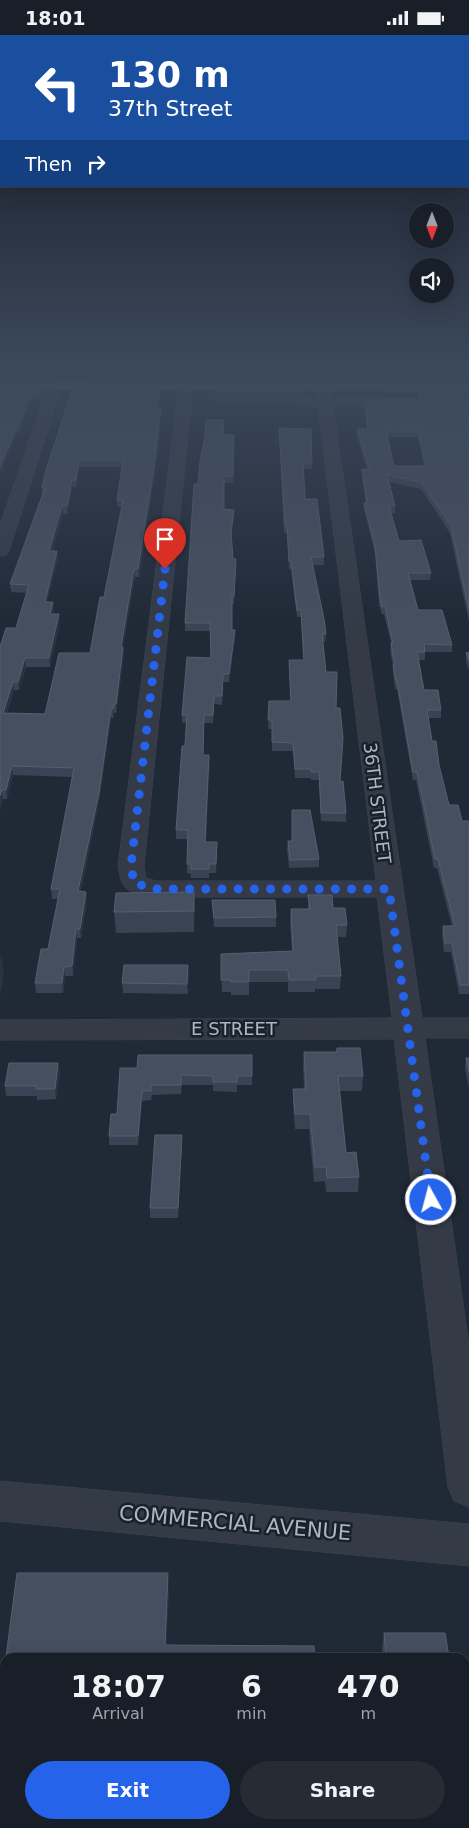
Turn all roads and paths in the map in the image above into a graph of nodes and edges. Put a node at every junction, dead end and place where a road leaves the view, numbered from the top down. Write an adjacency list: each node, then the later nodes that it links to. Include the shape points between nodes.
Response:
1 (32, 454): 4 (street)
2 (178, 454): 5 (street, via 131,866 134,883 155,889)
3 (327, 454): 5 (street, 36TH STREET)
4 (0, 551)
5 (389, 889): 6 (street, 36TH STREET)
6 (408, 1028): 7 (street, E STREET); 8 (street, E STREET); 9 (street, 36TH STREET)
7 (469, 1028)
8 (0, 1030)
9 (469, 1487)
10 (0, 1501): 11 (street, COMMERCIAL AVENUE)
11 (469, 1545)

